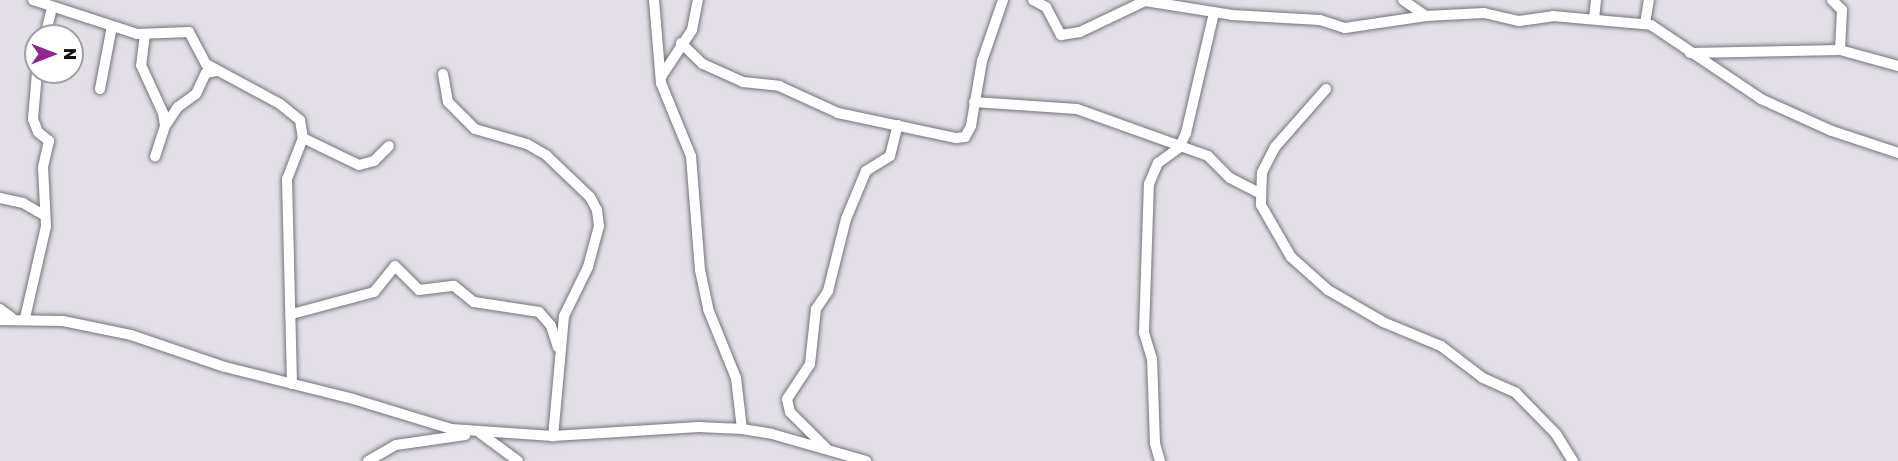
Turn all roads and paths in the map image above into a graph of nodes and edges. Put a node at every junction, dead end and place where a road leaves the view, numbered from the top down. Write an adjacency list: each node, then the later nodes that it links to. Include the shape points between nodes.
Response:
1 (33, 0): 10 (street)
2 (654, 0): 24 (street)
3 (698, 0): 18 (street, via 692,30)
4 (1003, 0): 28 (street, via 982,61)
5 (1033, 0): 11 (street, via 1046,7 1061,35 1087,29 1145,1)
6 (1403, 0): 12 (street)
7 (1596, 0): 13 (street)
8 (1649, 0): 15 (street)
9 (1832, 0): 19 (street, via 1842,10)
10 (52, 7): 14 (street); 16 (street)
11 (1214, 12): 12 (street, via 1320,20 1345,28); 33 (street, via 1190,120)
12 (1426, 16): 13 (street, via 1476,12 1519,21 1553,16)
13 (1594, 19): 15 (street)
14 (48, 24)
15 (1645, 24): 20 (street, via 1659,29)
16 (112, 26): 17 (street); 26 (street)
17 (145, 34): 22 (street, via 191,33 198,53); 30 (street, via 141,65 163,112)
18 (681, 43): 24 (street); 29 (street, via 703,64 743,82 779,87 838,112)
19 (1840, 50): 20 (street); 21 (street)
20 (1690, 53): 34 (street, via 1786,112)
21 (1898, 66)
22 (216, 71): 30 (street, via 206,74 196,94 178,107); 31 (street, via 292,111 300,120)
23 (443, 74): 44 (street, via 448,102 469,123 546,155 590,197 597,210 595,243 564,316)
24 (661, 77): 46 (street, via 691,156 700,270 708,309 736,378)
25 (36, 84): 38 (street, via 33,119 38,132 49,141 43,167)
26 (100, 88)
27 (1326, 89): 36 (street, via 1275,147 1262,173)
28 (974, 102): 29 (street, via 973,119 965,137 934,135); 33 (street, via 1077,109)
29 (898, 125): 49 (street, via 890,156 866,171 846,219 828,291 816,309 810,363 787,399 790,412)
30 (165, 126): 35 (street)
31 (303, 138): 32 (street, via 359,165 374,162); 40 (street, via 287,179)
32 (388, 146)
33 (1179, 148): 36 (street, via 1208,156 1230,178); 53 (street, via 1158,163 1147,197 1145,339 1152,359 1155,443)
34 (1898, 153)
35 (155, 156)
36 (1260, 193): 54 (street, via 1265,215 1276,233 1291,257 1312,278 1383,322 1441,346 1483,378 1516,393 1556,434)
37 (0, 198): 38 (street, via 23,203)
38 (44, 215): 42 (street, via 46,233)
39 (0, 309): 41 (street)
40 (292, 314): 44 (street, via 374,292 395,266 419,290 454,286 474,302 539,312 551,326); 45 (street)
41 (12, 318): 42 (street); 43 (street)
42 (25, 318): 45 (street, via 130,335 225,367)
43 (0, 320)
44 (559, 352): 48 (street)
45 (292, 384): 47 (street, via 451,429)
46 (742, 429): 48 (street, via 699,427); 49 (street)
47 (482, 433): 48 (street); 50 (street, via 396,445); 51 (street)
48 (553, 436)
49 (826, 448): 52 (street)
50 (368, 461)
51 (518, 461)
52 (866, 461)
53 (1160, 461)
54 (1574, 461)

